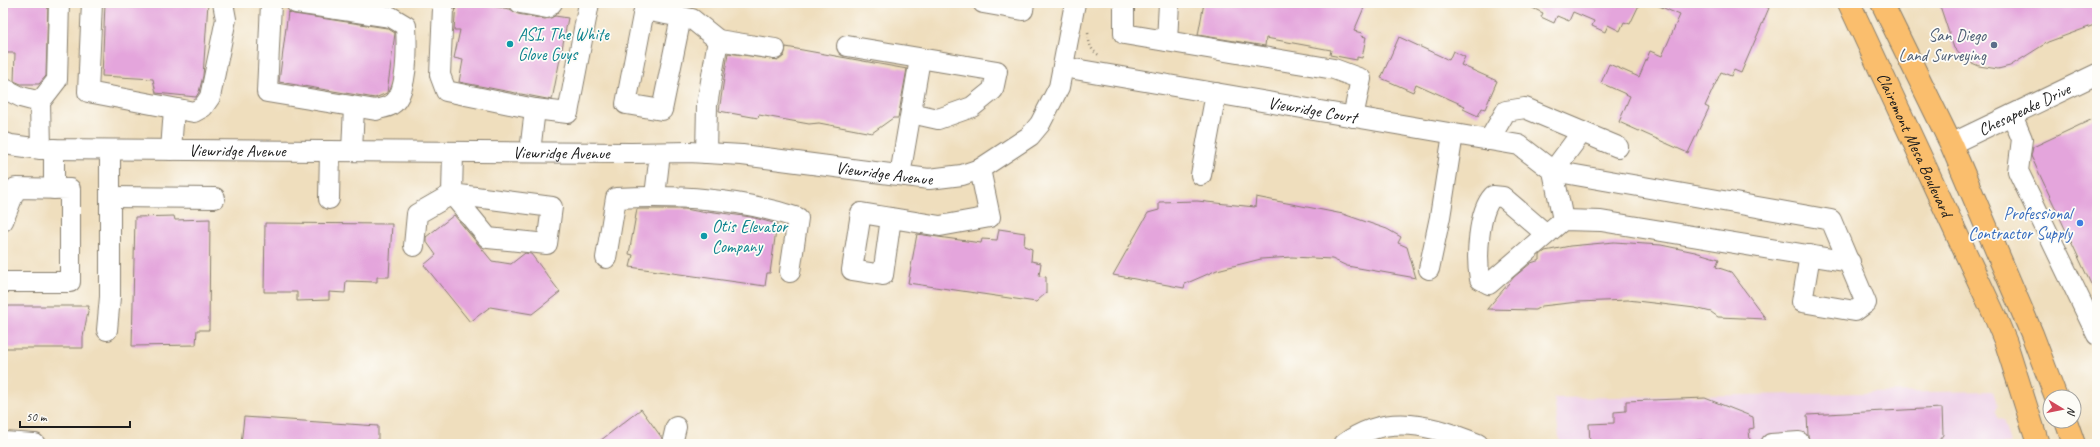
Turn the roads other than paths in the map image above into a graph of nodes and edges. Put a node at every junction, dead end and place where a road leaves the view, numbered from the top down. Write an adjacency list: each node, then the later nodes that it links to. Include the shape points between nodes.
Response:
1 (59, 3): 27 (street, via 57,80)
2 (92, 3): 29 (street, via 88,92)
3 (223, 3): 29 (street, via 226,19 210,97 203,107 194,112)
4 (270, 3): 28 (street, via 267,92)
5 (296, 3): 28 (street, via 391,17 406,26 408,49 401,92 391,105 376,110)
6 (445, 3): 30 (street, via 440,75 446,91)
7 (520, 3): 8 (street, via 547,8)
8 (552, 3)
9 (589, 3): 30 (street, via 568,113)
10 (983, 3): 11 (street, via 1023,10)
11 (1024, 3)
12 (1075, 3): 23 (street, Viewridge Avenue)
13 (1124, 3): 19 (street, via 1124,34)
14 (1169, 3): 19 (street)
15 (1849, 3): 80 (main road, Clairemont Mesa Boulevard, via 1994,314 2006,343)
16 (1882, 3): 38 (main road, Clairemont Mesa Boulevard)
17 (681, 17): 17 (street, via 644,10 626,104 662,110); 18 (street, via 692,19)
18 (718, 40): 21 (street); 48 (street, via 707,105)
19 (1167, 41): 33 (street, via 1334,69 1361,79)
20 (847, 46): 22 (street)
21 (775, 49)
22 (920, 59): 31 (street); 31 (street, via 997,71 993,90 972,107 938,119)
23 (1063, 67): 26 (street, Viewridge Court); 49 (street, Viewridge Avenue, via 1059,87 1040,124 1030,136)
24 (2097, 74): 32 (street, Chesapeake Drive)
25 (3, 88): 27 (street, via 21,97)
26 (1216, 93): 33 (street, Viewridge Court); 52 (street)
27 (40, 102): 40 (street)
28 (354, 107): 44 (street)
29 (174, 109): 42 (street)
30 (535, 109): 46 (street)
31 (911, 113): 51 (street)
32 (2012, 115): 38 (street, Chesapeake Drive); 71 (street, via 2022,139 2018,171)
33 (1353, 117): 35 (street, Viewridge Court)
34 (1582, 132): 36 (street, via 1525,108 1506,111); 39 (street); 50 (street)
35 (1453, 134): 36 (street, Viewridge Court); 67 (street)
36 (1489, 140): 50 (street, Viewridge Court, via 1519,145)
37 (3, 142): 40 (street, Viewridge Avenue)
38 (1951, 144): 72 (main road, Clairemont Mesa Boulevard)
39 (1618, 147)
40 (47, 149): 41 (street, Viewridge Avenue); 53 (street)
41 (110, 150): 42 (street, Viewridge Avenue); 56 (street)
42 (171, 150): 43 (street, Viewridge Avenue)
43 (330, 151): 44 (street, Viewridge Avenue); 58 (street)
44 (352, 151): 45 (street, Viewridge Avenue)
45 (453, 152): 46 (street, Viewridge Avenue); 54 (street)
46 (530, 152): 47 (street, Viewridge Avenue)
47 (660, 153): 48 (street, Viewridge Avenue); 55 (street)
48 (706, 153): 51 (street, Viewridge Avenue, via 742,155)
49 (980, 169): 51 (street, Viewridge Avenue, via 962,175 929,178); 59 (street, via 990,217 940,226)
50 (1552, 171): 60 (street); 66 (street, via 1831,220)
51 (900, 175)
52 (1201, 175)
53 (54, 189): 61 (street, via 16,188); 69 (street, via 70,190 70,282)
54 (452, 194): 54 (street, via 552,207 547,244 488,238); 63 (street, via 417,214)
55 (656, 196): 65 (street, via 616,198); 68 (street, via 719,199 774,210 798,218)
56 (110, 197): 57 (street); 70 (street, via 110,297)
57 (215, 198)
58 (329, 199)
59 (891, 218)
60 (1563, 220): 62 (street); 64 (street, via 1601,221)
61 (3, 221)
62 (1546, 234)
63 (414, 246)
64 (1810, 255): 66 (street); 66 (street, via 1802,302 1855,311 1866,302)
65 (606, 258)
66 (1850, 262)
67 (1429, 269)
68 (790, 272)
69 (3, 282)
70 (107, 330)
71 (2097, 335)
72 (2053, 389)
73 (2069, 429): 81 (main road)
74 (3, 442): 75 (street)
75 (35, 444)
76 (1344, 444): 77 (street, via 1367,431 1391,424 1414,424 1442,430)
77 (1478, 444)
78 (1771, 444): 79 (street)
79 (1799, 444)
80 (2038, 444)
81 (2074, 444)

